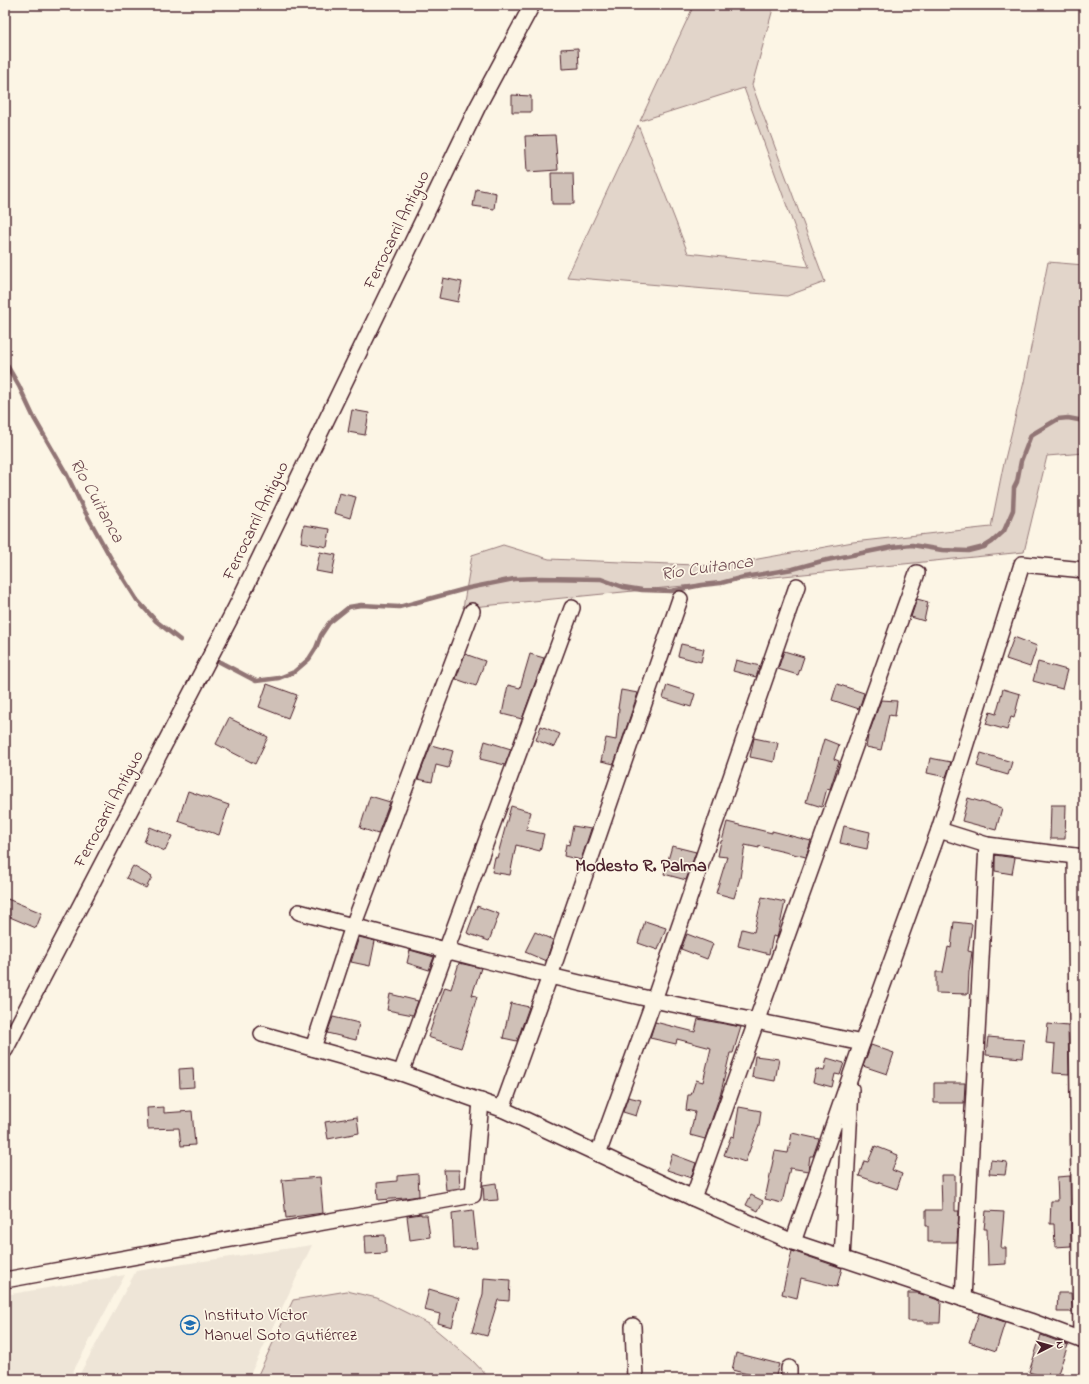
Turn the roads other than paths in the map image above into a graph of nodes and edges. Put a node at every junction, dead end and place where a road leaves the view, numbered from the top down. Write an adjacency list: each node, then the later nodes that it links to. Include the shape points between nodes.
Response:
1 (532, 5): 20 (street, Ferrocarril Antiguo, via 478,106 236,607)
2 (1084, 570): 8 (street, via 1022,564)
3 (916, 573): 16 (street)
4 (797, 586): 15 (street)
5 (680, 599): 14 (street)
6 (572, 608): 13 (street)
7 (472, 611): 12 (street)
8 (939, 830): 9 (street); 18 (street)
9 (987, 845): 10 (street); 30 (street)
10 (1079, 857): 32 (street)
11 (299, 912): 12 (street)
12 (353, 926): 13 (street); 19 (street)
13 (446, 951): 14 (street); 22 (street)
14 (550, 976): 15 (street); 24 (street)
15 (654, 1000): 16 (street); 25 (street)
16 (757, 1021): 18 (street); 26 (street)
17 (262, 1034): 19 (street)
18 (862, 1043): 21 (street)
19 (313, 1048): 22 (street)
20 (5, 1050)
21 (852, 1070): 27 (street); 28 (street)
22 (401, 1073): 23 (street)
23 (480, 1101): 24 (street); 29 (street, via 473,1195)
24 (502, 1109): 25 (street)
25 (598, 1154): 26 (street)
26 (693, 1198): 27 (street)
27 (794, 1242): 28 (street)
28 (842, 1259): 30 (street)
29 (5, 1280)
30 (963, 1299): 32 (street)
31 (633, 1326): 33 (street)
32 (1083, 1340)
33 (635, 1379)

